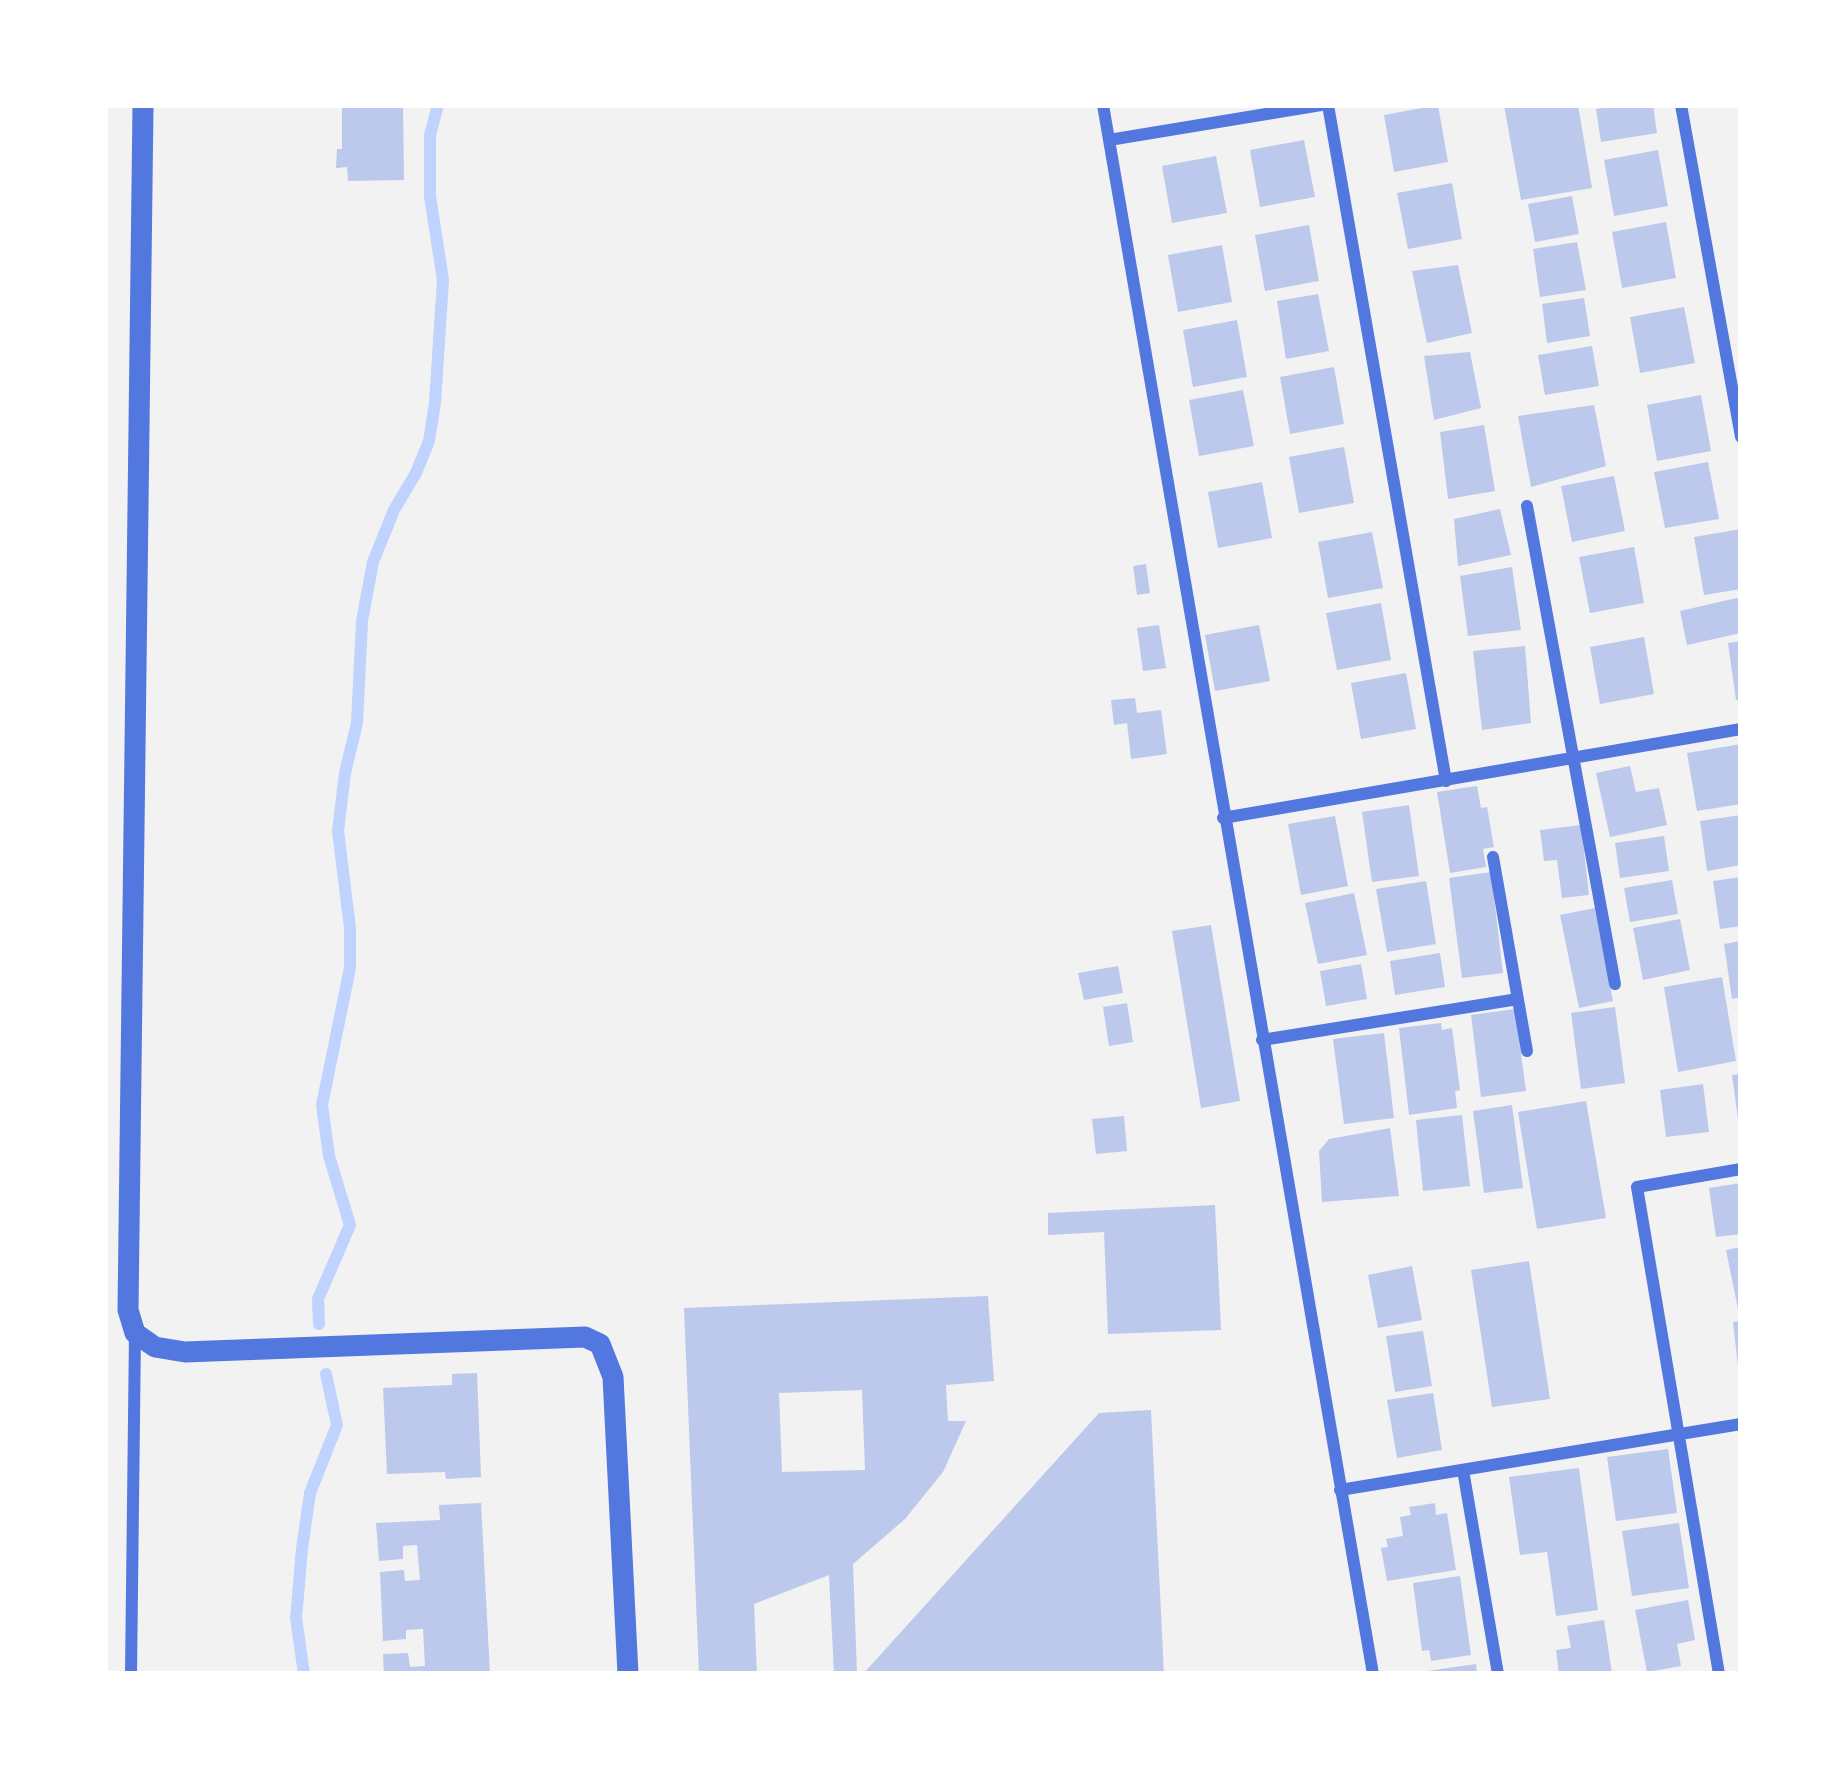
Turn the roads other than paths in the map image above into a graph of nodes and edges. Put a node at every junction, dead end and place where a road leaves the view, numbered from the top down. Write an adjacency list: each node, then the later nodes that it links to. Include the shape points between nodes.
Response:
1 (143, 105): 18 (street, via 128,1286)
2 (1103, 105): 5 (street)
3 (1324, 105): 5 (street); 10 (street)
4 (1681, 105): 6 (street)
5 (1109, 140): 11 (street)
6 (1741, 437)
7 (1527, 506): 9 (street)
8 (1741, 729): 9 (street)
9 (1573, 759): 10 (street); 13 (street)
10 (1446, 781): 11 (street)
11 (1223, 818): 15 (street)
12 (1493, 857): 14 (street)
13 (1615, 984)
14 (1518, 999): 15 (street); 16 (street)
15 (1262, 1040): 22 (street)
16 (1527, 1051)
17 (1741, 1169): 20 (street, via 1637,1187)
18 (135, 1333): 23 (street); 24 (street, via 185,1352 585,1337 600,1344 613,1377)
19 (1741, 1424): 20 (street)
20 (1679, 1436): 21 (street); 27 (street)
21 (1463, 1470): 22 (street); 26 (street)
22 (1340, 1490): 25 (street)
23 (131, 1674)
24 (628, 1674)
25 (1373, 1674)
26 (1498, 1674)
27 (1719, 1674)

